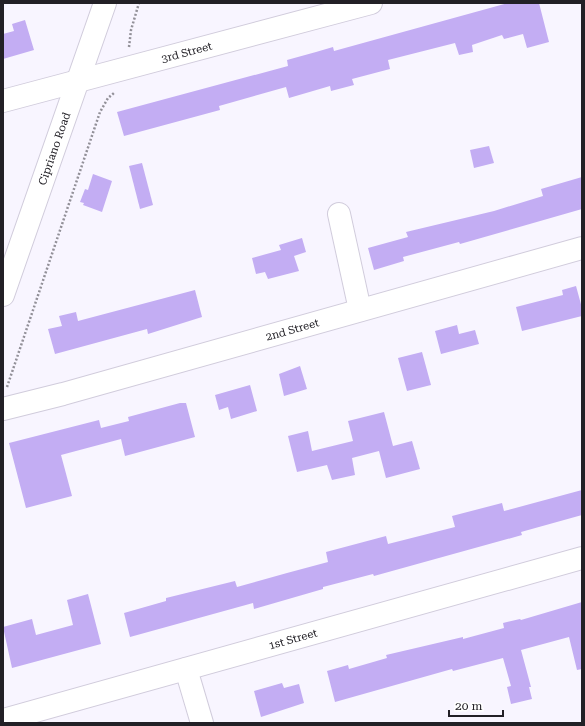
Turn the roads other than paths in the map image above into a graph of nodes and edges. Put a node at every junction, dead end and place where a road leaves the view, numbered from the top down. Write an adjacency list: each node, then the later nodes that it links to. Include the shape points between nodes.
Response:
1 (104, 3): 3 (street, Cipriano Road)
2 (370, 3): 3 (street, 3rd Street)
3 (78, 82): 4 (street, 3rd Street); 7 (street, Cipriano Road)
4 (3, 101)
5 (339, 214): 9 (street)
6 (582, 248): 9 (street, 2nd Street)
7 (9, 260): 8 (street, Cipriano Road)
8 (3, 295)
9 (360, 310): 10 (street, 2nd Street, via 63,394)
10 (4, 400)
11 (582, 558): 12 (street, 1st Street)
12 (186, 669): 13 (street, 1st Street); 14 (street)
13 (3, 720)
14 (202, 723)

